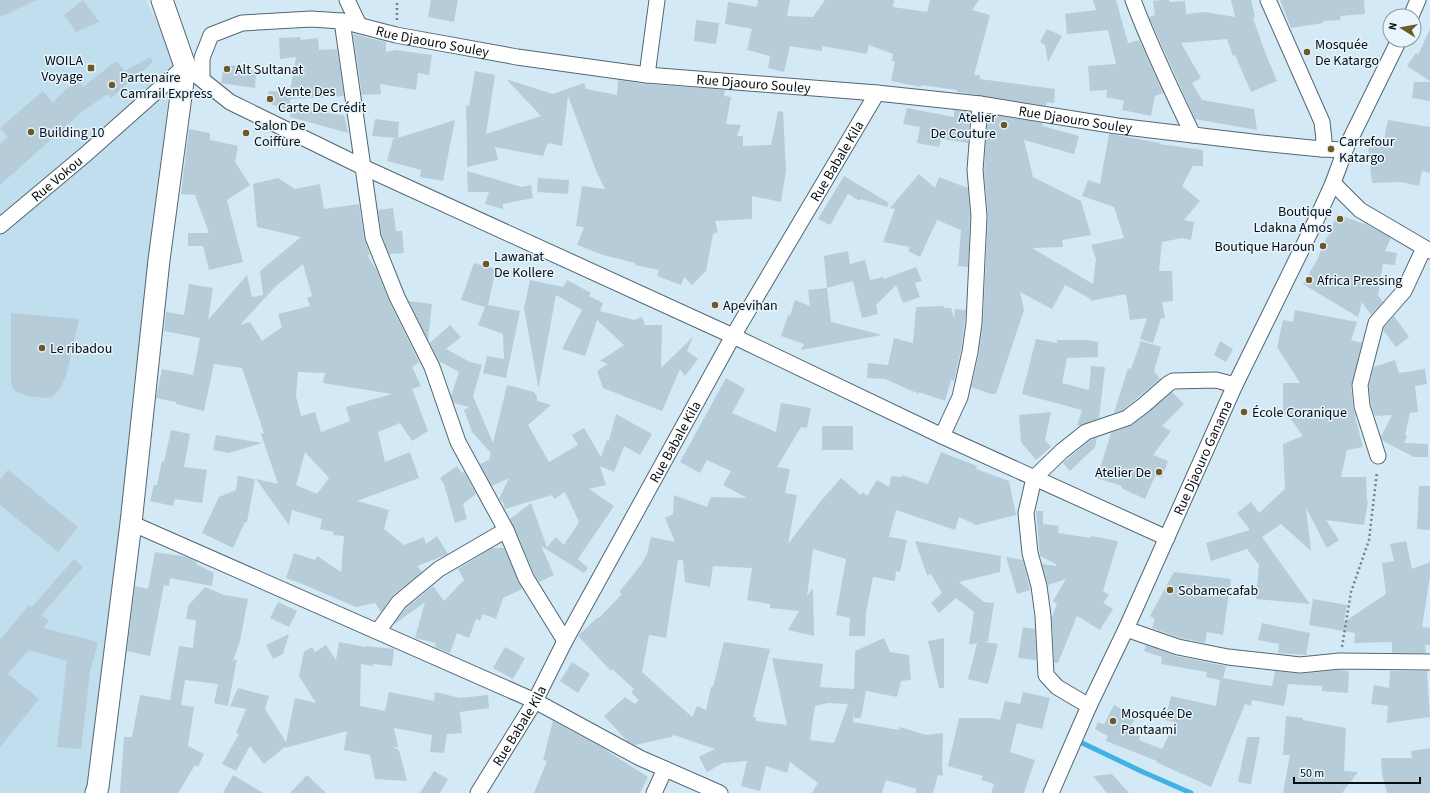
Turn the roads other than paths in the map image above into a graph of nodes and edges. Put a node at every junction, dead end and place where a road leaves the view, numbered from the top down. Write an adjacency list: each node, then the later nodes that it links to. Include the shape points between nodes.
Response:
1 (162, 0): 9 (street)
2 (347, 0): 7 (street)
3 (657, 0): 10 (street)
4 (1133, 0): 13 (street, via 1142,26)
5 (1268, 0): 14 (street, via 1322,122 1324,140)
6 (342, 22): 7 (street, Rue Djaouro Souley); 9 (street, Rue Djaouro Souley, via 310,20 242,23 210,35 202,58); 16 (street)
7 (359, 25): 10 (street, Rue Djaouro Souley, via 396,35 517,57)
8 (1395, 48): 15 (street)
9 (193, 72): 16 (street, via 230,102); 18 (street, Rue Vokou, via 86,154); 25 (street, via 159,260)
10 (646, 75): 11 (street, Rue Djaouro Souley)
11 (877, 93): 12 (street, Rue Djaouro Souley); 20 (street, Rue Babale Kila)
12 (980, 104): 13 (street, Rue Djaouro Souley, via 1116,126); 22 (street, via 975,170 979,216 974,323 960,397)
13 (1193, 135): 14 (street, Rue Djaouro Souley)
14 (1321, 149): 15 (street, Rue Djaouro Souley)
15 (1345, 150): 17 (street)
16 (363, 167): 20 (street); 26 (street, via 373,237 397,297 432,367 458,442)
17 (1336, 176): 19 (street, via 1360,210); 21 (street, Rue Djaouro Ganama)
18 (0, 226)
19 (1427, 249): 23 (street, via 1404,291 1376,323 1360,385 1362,406)
20 (733, 336): 22 (street); 30 (street, Rue Babale Kila)
21 (1234, 385): 24 (street, via 1216,380 1168,384 1127,418 1086,432 1062,450); 27 (street, Rue Djaouro Ganama)
22 (942, 436): 24 (street)
23 (1378, 456)
24 (1034, 478): 27 (street); 33 (street, via 1026,513 1030,553 1043,616 1046,675 1057,687)
25 (132, 523): 29 (street); 36 (street)
26 (506, 530): 29 (street, via 439,569 399,602); 30 (street, via 526,578)
27 (1167, 538): 28 (street, Rue Djaouro Ganama)
28 (1126, 630): 31 (street, via 1178,647 1228,657 1300,665 1340,661); 33 (street, Rue Djaouro Ganama)
29 (378, 631): 32 (street)
30 (565, 641): 32 (street, Rue Babale Kila)
31 (1430, 662)
32 (535, 701): 34 (street); 37 (street, Rue Babale Kila)
33 (1088, 706): 41 (street, Rue Djaouro Ganama)
34 (665, 769): 35 (street); 38 (street)
35 (679, 776): 39 (street); 40 (street)
36 (96, 793)
37 (478, 793)
38 (654, 793)
39 (688, 793)
40 (720, 793)
41 (1051, 793)

